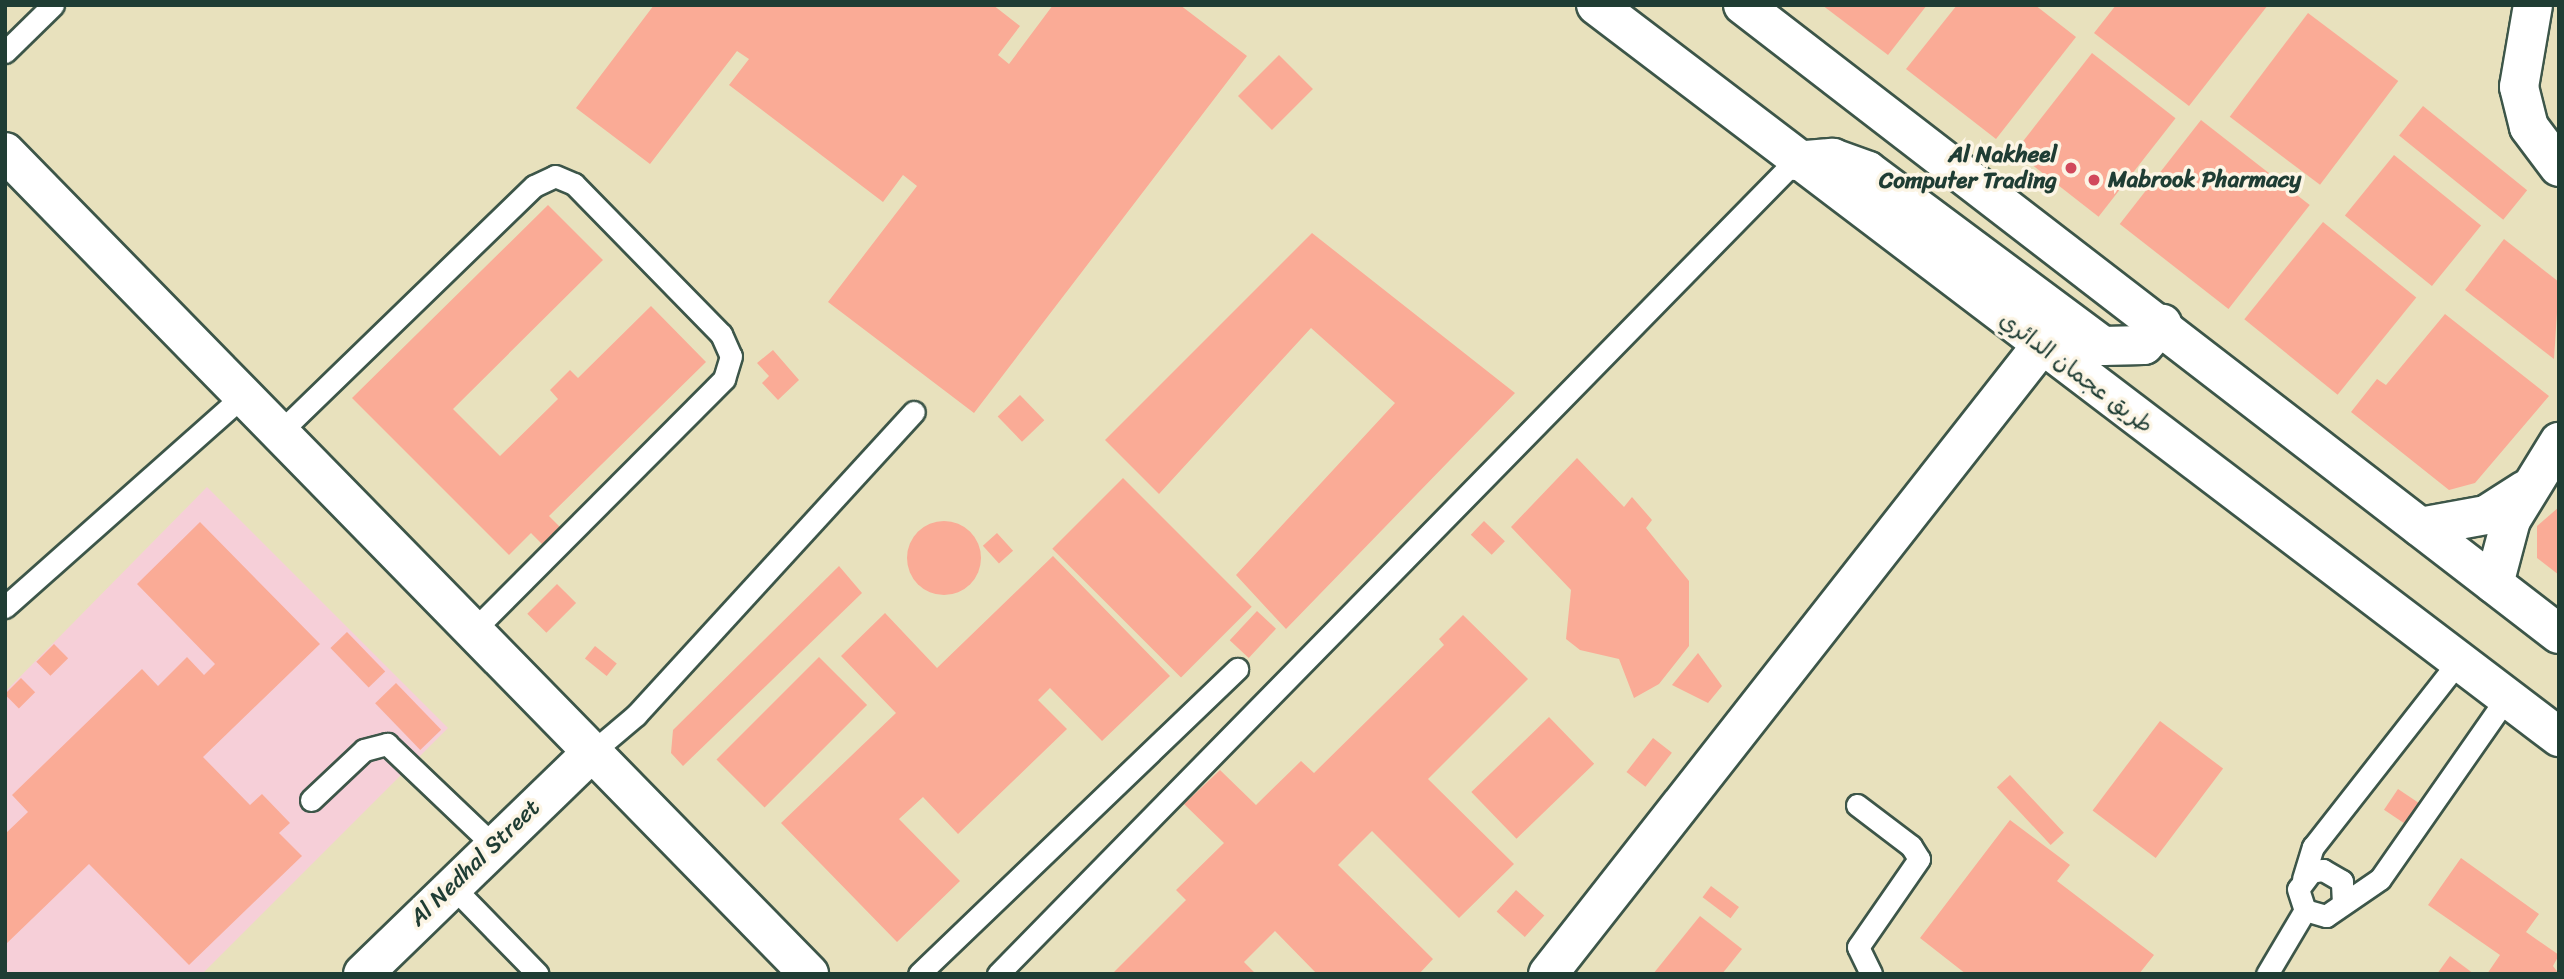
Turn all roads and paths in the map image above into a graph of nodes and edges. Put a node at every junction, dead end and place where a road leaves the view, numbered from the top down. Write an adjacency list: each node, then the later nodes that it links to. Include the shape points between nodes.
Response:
1 (53, 5): 5 (lane)
2 (1596, 5): 7 (street, طريق عجمان الدائري)
3 (1743, 5): 9 (street)
4 (2533, 5): 8 (street, via 2519,87 2529,127)
5 (5, 52)
6 (5, 152): 11 (street)
7 (1795, 161): 9 (street, via 1833,158 1868,171 2103,346 2144,345); 10 (street, طريق عجمان الدائري); 37 (lane)
8 (2559, 167)
9 (2162, 324): 16 (street)
10 (2040, 346): 21 (street, طريق عجمان الدائري); 38 (street)
11 (243, 396): 13 (street); 18 (lane)
12 (914, 412): 25 (lane, via 636,715)
13 (279, 433): 19 (street); 19 (lane, via 544,180 555,176 574,184 692,304 729,344 724,379)
14 (2559, 442): 15 (street)
15 (2525, 490): 16 (street, via 2486,515); 17 (street)
16 (2420, 527): 17 (street)
17 (2494, 584): 20 (street)
18 (5, 607)
19 (473, 631): 25 (street)
20 (2559, 634)
21 (2459, 661): 23 (street, طريق عجمان الدائري); 29 (lane, via 2314,847)
22 (1237, 669): 36 (lane)
23 (2507, 697): 24 (street, طريق عجمان الدائري); 31 (lane, via 2390,868)
24 (2559, 737)
25 (590, 754): 28 (street, Al Nedhal Street); 35 (street)
26 (311, 800): 28 (lane, via 364,750 387,744)
27 (1857, 805): 39 (lane, via 1911,846 1919,859 1858,947)
28 (492, 844): 30 (street, Al Nedhal Street)
29 (2303, 879): 31 (lane, via 2311,872 2333,873 2342,881); 32 (lane, via 2298,890)
30 (451, 886): 33 (street, Al Nedhal Street); 34 (lane)
31 (2343, 903): 32 (lane, via 2326,916)
32 (2305, 910): 40 (lane)
33 (363, 974)
34 (538, 974)
35 (809, 974)
36 (919, 974)
37 (998, 974)
38 (1548, 974)
39 (1871, 974)
40 (2267, 974)

